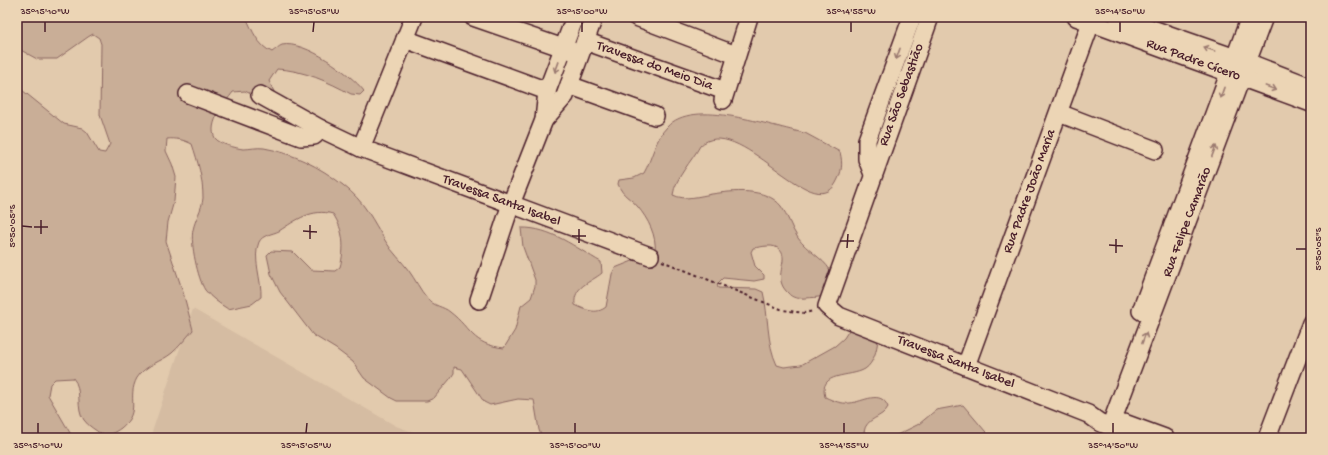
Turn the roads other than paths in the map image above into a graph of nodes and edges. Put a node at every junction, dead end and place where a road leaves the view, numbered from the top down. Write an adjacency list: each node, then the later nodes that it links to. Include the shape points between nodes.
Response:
1 (414, 17): 13 (street)
2 (473, 17): 14 (street, Travessa do Meio Dia)
3 (575, 17): 14 (street)
4 (594, 17): 15 (street)
5 (636, 17): 16 (street)
6 (749, 17): 16 (street)
7 (912, 17): 30 (street, Rua São Sebastião, one-way to 30, via 869,135 867,159)
8 (930, 17): 30 (street, Rua São Sebastião)
9 (1118, 17): 17 (street, Rua Padre Cícero, one-way to 9)
10 (1250, 17): 17 (street, Rua Felipe Camarão)
11 (1264, 17): 17 (street, Rua Felipe Camarão)
12 (1087, 19): 17 (street, Rua Padre Cícero); 24 (street, Rua Padre João Maria)
13 (405, 39): 20 (street); 28 (street)
14 (564, 48): 15 (street, Travessa do Meio Dia); 20 (street, one-way to 20)
15 (583, 48): 16 (street, Travessa do Meio Dia, via 724,96); 18 (street)
16 (736, 55)
17 (1238, 68): 19 (street, Rua Padre Cícero); 23 (street, Rua Padre Cícero, one-way to 23); 37 (street, Rua Felipe Camarão)
18 (569, 85): 25 (street); 26 (street, via 565,96)
19 (1311, 87)
20 (547, 91): 26 (street)
21 (188, 94): 27 (street, via 301,137 314,136)
22 (260, 95): 27 (street, Travessa Santa Isabel)
23 (1311, 103)
24 (1059, 113): 29 (street); 36 (street, Rua Padre João Maria)
25 (655, 116)
26 (544, 120): 31 (street)
27 (322, 129): 28 (street, Travessa Santa Isabel)
28 (361, 148): 31 (street, Travessa Santa Isabel)
29 (1155, 150)
30 (874, 174): 34 (street, Rua São Sebastião)
31 (511, 204): 32 (street, Travessa Santa Isabel); 33 (street)
32 (650, 256)
33 (479, 300)
34 (823, 308): 36 (street, Travessa Santa Isabel)
35 (1311, 323): 40 (street)
36 (966, 366): 37 (street, Travessa Santa Isabel)
37 (1102, 419): 38 (street, Travessa Santa Isabel); 39 (street, Travessa Santa Isabel)
38 (1136, 438)
39 (1165, 438)
40 (1267, 438)

